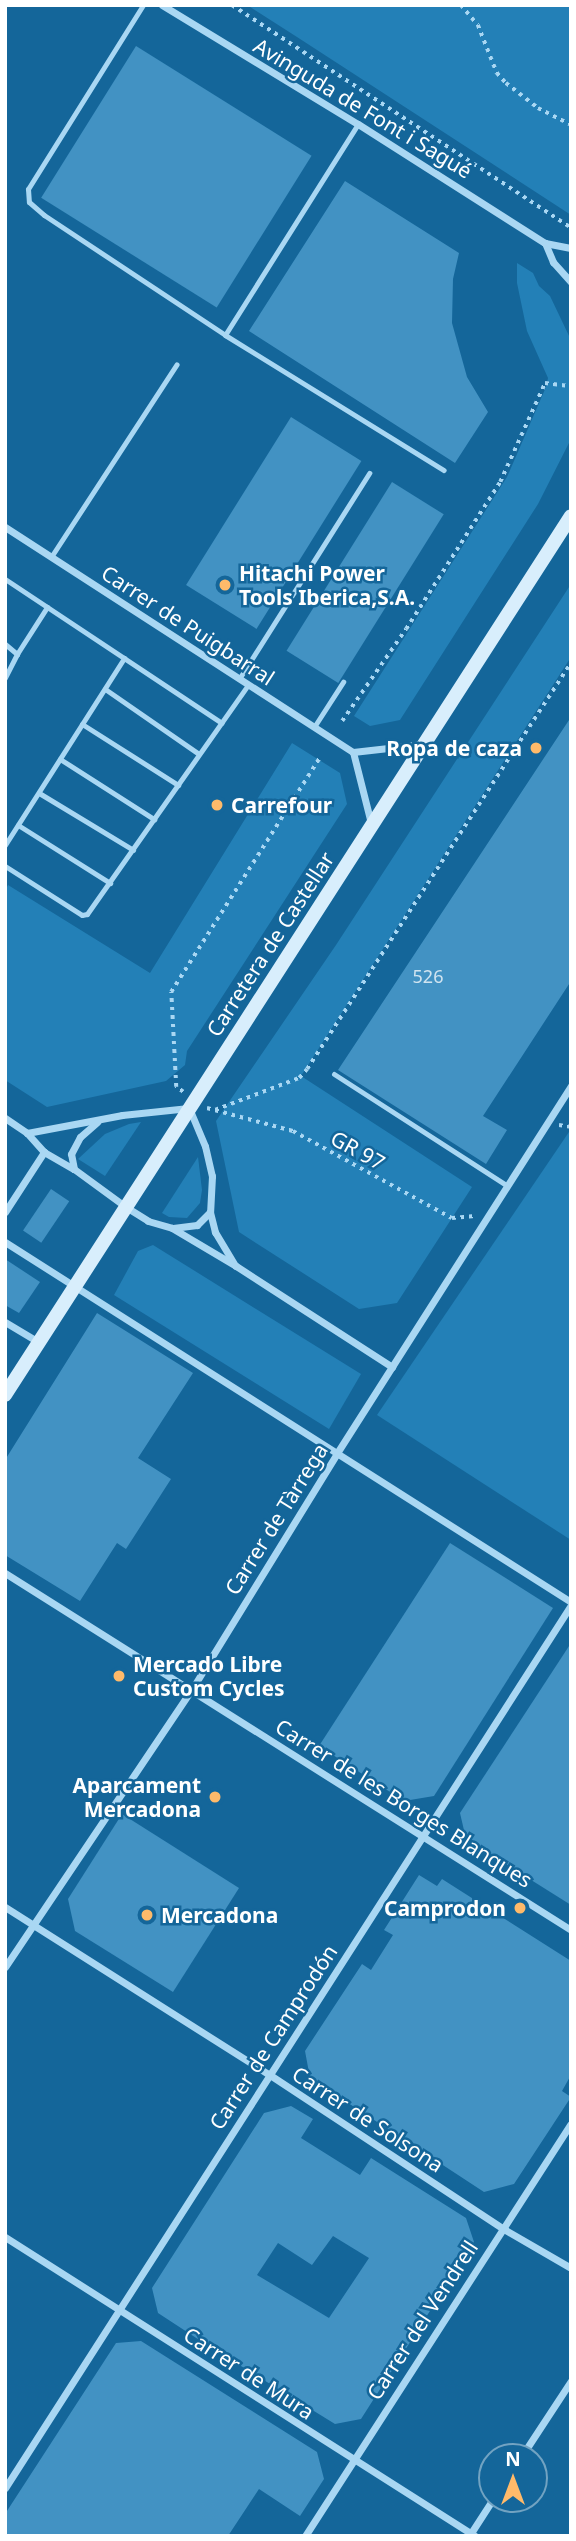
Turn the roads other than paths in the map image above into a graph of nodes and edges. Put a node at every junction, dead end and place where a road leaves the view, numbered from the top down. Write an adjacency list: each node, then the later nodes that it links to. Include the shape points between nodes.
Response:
1 (143, 5): 7 (lane, via 28,189 29,202)
2 (162, 5): 3 (street, Avinguda de Font i Sagué)
3 (358, 124): 4 (street, Avinguda de Font i Sagué); 7 (lane)
4 (545, 243): 5 (street, Avinguda de Font i Sagué); 6 (street, Avinguda de Font i Sagué)
5 (571, 248)
6 (571, 282)
7 (225, 335): 9 (lane)
8 (177, 364): 13 (lane)
9 (443, 470)
10 (369, 473): 20 (lane)
11 (571, 516): 27 (street, Carretera de Castellar)
12 (5, 527): 13 (street, Carrer de Puigbarral)
13 (51, 557): 20 (street, Carrer de Puigbarral)
14 (5, 579): 15 (lane)
15 (47, 607): 17 (lane); 18 (lane)
16 (5, 644): 17 (lane)
17 (17, 654): 19 (lane)
18 (124, 658): 23 (lane); 24 (lane)
19 (5, 678)
20 (239, 679): 22 (street, Carrer de Puigbarral)
21 (343, 682): 26 (lane)
22 (248, 685): 24 (lane); 26 (street, Carrer de Puigbarral)
23 (105, 689): 25 (lane); 29 (lane)
24 (222, 723): 29 (lane)
25 (82, 724): 30 (lane); 31 (lane)
26 (314, 727): 28 (street, Carrer de Puigbarral)
27 (425, 744): 28 (street); 35 (street, Carretera de Castellar)
28 (353, 752): 35 (street)
29 (199, 754): 31 (lane)
30 (60, 759): 32 (lane); 33 (lane)
31 (178, 785): 33 (lane)
32 (39, 793): 34 (lane); 37 (lane)
33 (154, 819): 37 (lane)
34 (18, 825): 36 (lane); 39 (lane)
35 (372, 825): 42 (street, Carretera de Castellar)
36 (5, 845)
37 (133, 850): 39 (lane)
38 (5, 866): 39 (lane, via 82,915)
39 (110, 883)
40 (334, 1074): 48 (lane)
41 (571, 1086): 48 (street, Carrer de Tàrrega)
42 (191, 1104): 44 (street); 49 (street, Carretera de Castellar); 51 (street, via 210,1167)
43 (6, 1121): 45 (street)
44 (98, 1122): 45 (street); 47 (street, via 80,1137 71,1154)
45 (27, 1133): 46 (street)
46 (44, 1152): 47 (street); 50 (street)
47 (74, 1169): 49 (street)
48 (506, 1185): 58 (street, Carrer de Tàrrega)
49 (125, 1208): 52 (street); 55 (street, Carretera de Castellar)
50 (5, 1212)
51 (210, 1212): 52 (street, via 197,1225); 54 (street, via 215,1232)
52 (172, 1228): 54 (street)
53 (5, 1242): 55 (street)
54 (236, 1266): 58 (street)
55 (78, 1287): 57 (street, Carretera de Castellar); 60 (street)
56 (5, 1322): 57 (street)
57 (40, 1343): 59 (street, Carretera de Castellar)
58 (392, 1367): 60 (street, Carrer de Tàrrega)
59 (5, 1395)
60 (337, 1452): 62 (street); 63 (street, Carrer de Tàrrega)
61 (5, 1573): 63 (street, Carrer de les Borges Blanques)
62 (571, 1603): 64 (street, Carrer de Camprodón)
63 (192, 1689): 64 (street, Carrer de les Borges Blanques); 66 (street, Carrer de Tàrrega)
64 (424, 1837): 67 (street, Carrer de les Borges Blanques); 69 (street, Carrer de Camprodón)
65 (5, 1907): 66 (street, Carrer de Solsona)
66 (33, 1925): 68 (street, Carrer de Tàrrega); 69 (street, Carrer de Solsona)
67 (571, 1930)
68 (5, 1967)
69 (270, 2074): 71 (street, Carrer de Solsona); 74 (street, Carrer de Camprodón)
70 (571, 2124): 71 (street, Carrer del Vendrell)
71 (502, 2228): 73 (street, Carrer de Solsona); 77 (street, Carrer del Vendrell)
72 (5, 2237): 74 (street, Carrer de Mura)
73 (571, 2268)
74 (118, 2308): 77 (street, Carrer de Mura); 78 (street, Carrer de Camprodón)
75 (571, 2381): 76 (street)
76 (530, 2443)
77 (352, 2460): 80 (street, Carrer de Mura); 81 (street, Carrer del Vendrell)
78 (5, 2488)
79 (485, 2513): 80 (street)
80 (473, 2535)
81 (305, 2536)

